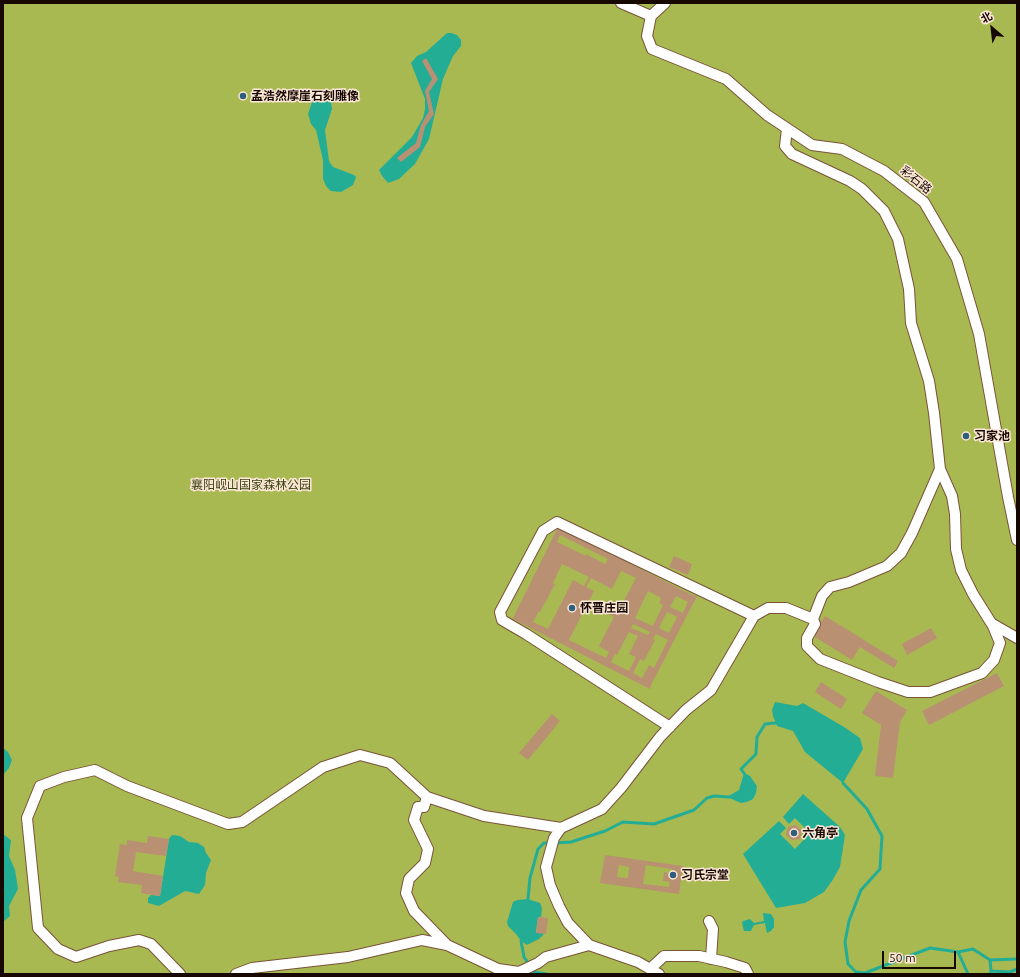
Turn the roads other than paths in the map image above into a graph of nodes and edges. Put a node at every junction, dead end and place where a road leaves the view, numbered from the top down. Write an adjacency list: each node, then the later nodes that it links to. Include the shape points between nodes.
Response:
1 (621, 3): 3 (street)
2 (665, 3): 3 (street)
3 (651, 16): 4 (street, 彩石路, via 647,36 652,49 726,80)
4 (787, 129): 5 (street, via 786,146 792,154 862,189 884,211 898,239 909,289 911,323 930,387); 6 (street, 彩石路, via 812,145 842,149 884,171 919,197 957,260 980,334)
5 (940, 469): 8 (street, via 901,553 887,566 830,587 822,596); 9 (street, via 952,496 956,549 961,570)
6 (1017, 540)
7 (754, 616): 8 (street, via 768,608 786,608); 11 (street, via 711,690); 11 (street, via 557,522 543,531 500,612 502,620)
8 (813, 619): 9 (street, via 814,624 807,638 807,646 820,659 908,692 930,692 982,673 994,660 1000,643)
9 (991, 623): 10 (street)
10 (1017, 638)
11 (670, 727): 13 (street, via 602,809)
12 (427, 797): 13 (street, via 484,816); 15 (street, via 424,807 418,807 414,820 428,849 425,863 409,879 406,893 414,910); 19 (street, via 390,763 360,755 323,767 242,822 228,824 127,786 94,770 40,786 26,818 38,928 58,949 76,957 109,946 139,940 151,944)
13 (561, 828): 16 (street, via 554,838 546,867 550,885 568,923)
14 (709, 921): 17 (street, via 713,929)
15 (446, 945): 16 (street, via 498,969 519,972 546,957); 20 (street, via 422,940 348,957 252,968)
16 (588, 945): 18 (street, via 638,962)
17 (711, 959): 18 (street, via 699,956 664,956); 21 (street, via 745,968)
18 (655, 971)
19 (180, 974)
20 (236, 974)
21 (748, 974)

